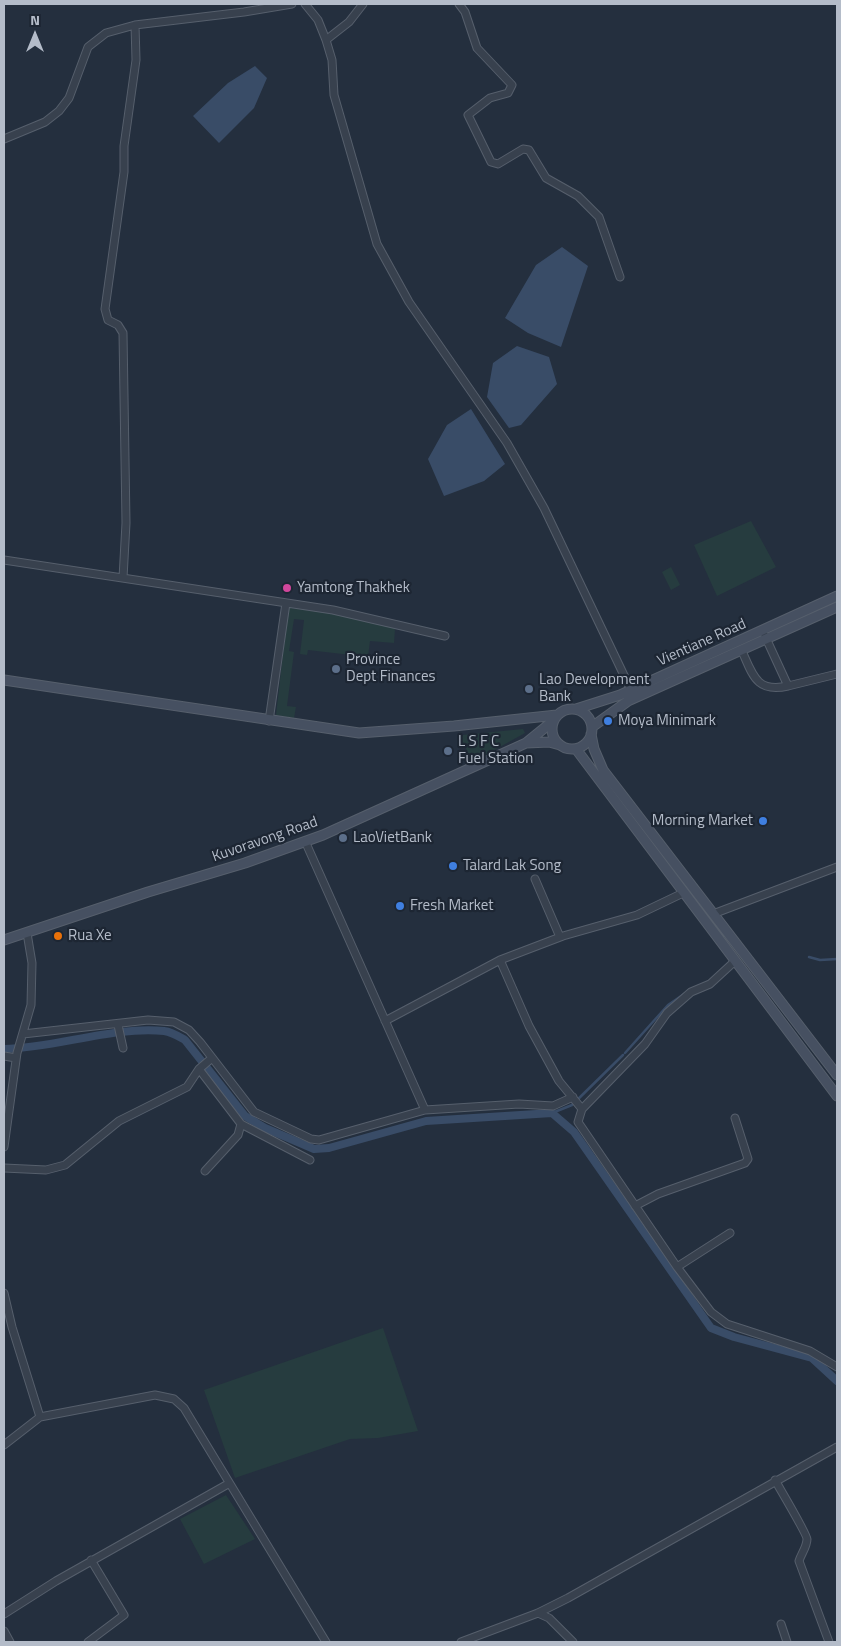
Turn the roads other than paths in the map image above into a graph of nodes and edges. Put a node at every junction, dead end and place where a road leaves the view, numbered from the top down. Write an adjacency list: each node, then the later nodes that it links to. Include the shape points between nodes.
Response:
1 (292, 4): 5 (street)
2 (305, 4): 6 (street, via 318,20)
3 (364, 4): 6 (street, via 349,22)
4 (459, 4): 8 (street, via 478,48 512,85 508,93 490,98 468,115 491,162 498,164 529,150 546,178 578,196 599,217)
5 (135, 25): 7 (street, via 106,33 88,47 69,98 59,110 45,122); 10 (street, via 136,60 105,309 108,320 118,325 123,333 126,523)
6 (326, 40): 20 (street, via 332,60 334,95 377,244 409,302 507,443 544,508)
7 (4, 140)
8 (620, 277)
9 (4, 560): 10 (street)
10 (123, 578): 12 (street)
11 (837, 596): 14 (main road, Vientiane Road)
12 (286, 603): 15 (street, via 334,610); 23 (street)
13 (837, 608): 14 (main road)
14 (765, 635): 16 (main road); 19 (street); 20 (main road, Vientiane Road)
15 (445, 636)
16 (742, 651): 19 (street, via 762,687 771,690); 24 (main road, via 628,701)
17 (837, 674): 19 (street)
18 (4, 680): 23 (main road)
19 (788, 686)
20 (631, 690): 21 (main road, Vientiane Road)
21 (576, 709): 22 (main road, via 562,711); 24 (main road, via 587,716)
22 (555, 718): 23 (main road, via 359,733); 25 (main road, Kuvoravong Road); 26 (main road, via 553,737)
23 (269, 721)
24 (592, 731): 27 (main road, via 586,743); 32 (main road, via 594,749 603,770)
25 (526, 742): 26 (main road); 28 (main road, Kuvoravong Road)
26 (560, 745): 27 (main road)
27 (576, 749): 31 (main road)
28 (305, 841): 33 (main road, Kuvoravong Road); 38 (street)
29 (837, 867): 32 (street)
30 (535, 879): 34 (street)
31 (683, 893): 34 (street, via 637,916); 37 (main road)
32 (713, 914): 46 (main road)
33 (27, 933): 35 (main road, Kuvoravong Road); 40 (street, via 33,976 31,1006)
34 (560, 938): 36 (street)
35 (4, 940)
36 (500, 960): 38 (street); 48 (street, via 558,1081)
37 (735, 961): 47 (main road); 49 (street, via 710,984 692,992 667,1013 644,1044)
38 (385, 1021): 50 (street)
39 (118, 1025): 40 (street); 41 (street); 44 (street, via 148,1020 174,1022 189,1030)
40 (24, 1034): 43 (street)
41 (122, 1048)
42 (4, 1056): 43 (street)
43 (17, 1056): 53 (street)
44 (212, 1058): 45 (street); 50 (street, via 254,1112 311,1138 326,1139)
45 (199, 1069): 52 (street); 55 (street, via 187,1087 119,1121 65,1165 46,1170)
46 (837, 1075)
47 (837, 1096)
48 (573, 1098): 49 (street); 50 (street, via 553,1106 519,1104)
49 (582, 1109): 57 (street, via 579,1127)
50 (425, 1110)
51 (735, 1118): 57 (street, via 748,1152 745,1163 658,1194)
52 (241, 1124): 54 (street); 56 (street, via 238,1135)
53 (4, 1147)
54 (310, 1160)
55 (4, 1168)
56 (205, 1171)
57 (635, 1206): 59 (street)
58 (730, 1233): 59 (street)
59 (677, 1267): 63 (street, via 711,1312 726,1324 810,1351)
60 (4, 1293): 61 (street)
61 (12, 1328): 62 (street); 64 (street)
62 (4, 1331)
63 (837, 1367)
64 (40, 1417): 65 (street); 68 (street, via 155,1395 174,1399 184,1408)
65 (4, 1445)
66 (837, 1447): 67 (street)
67 (775, 1480): 70 (street); 80 (street, via 807,1534 807,1544 799,1562)
68 (228, 1484): 69 (street); 76 (street)
69 (92, 1560): 71 (street); 75 (street, via 124,1615)
70 (538, 1613): 77 (street); 78 (street, via 549,1618)
71 (4, 1614)
72 (781, 1624): 79 (street)
73 (4, 1631): 74 (street)
74 (10, 1642)
75 (88, 1642)
76 (326, 1642)
77 (461, 1642)
78 (573, 1642)
79 (787, 1642)
80 (829, 1642)

